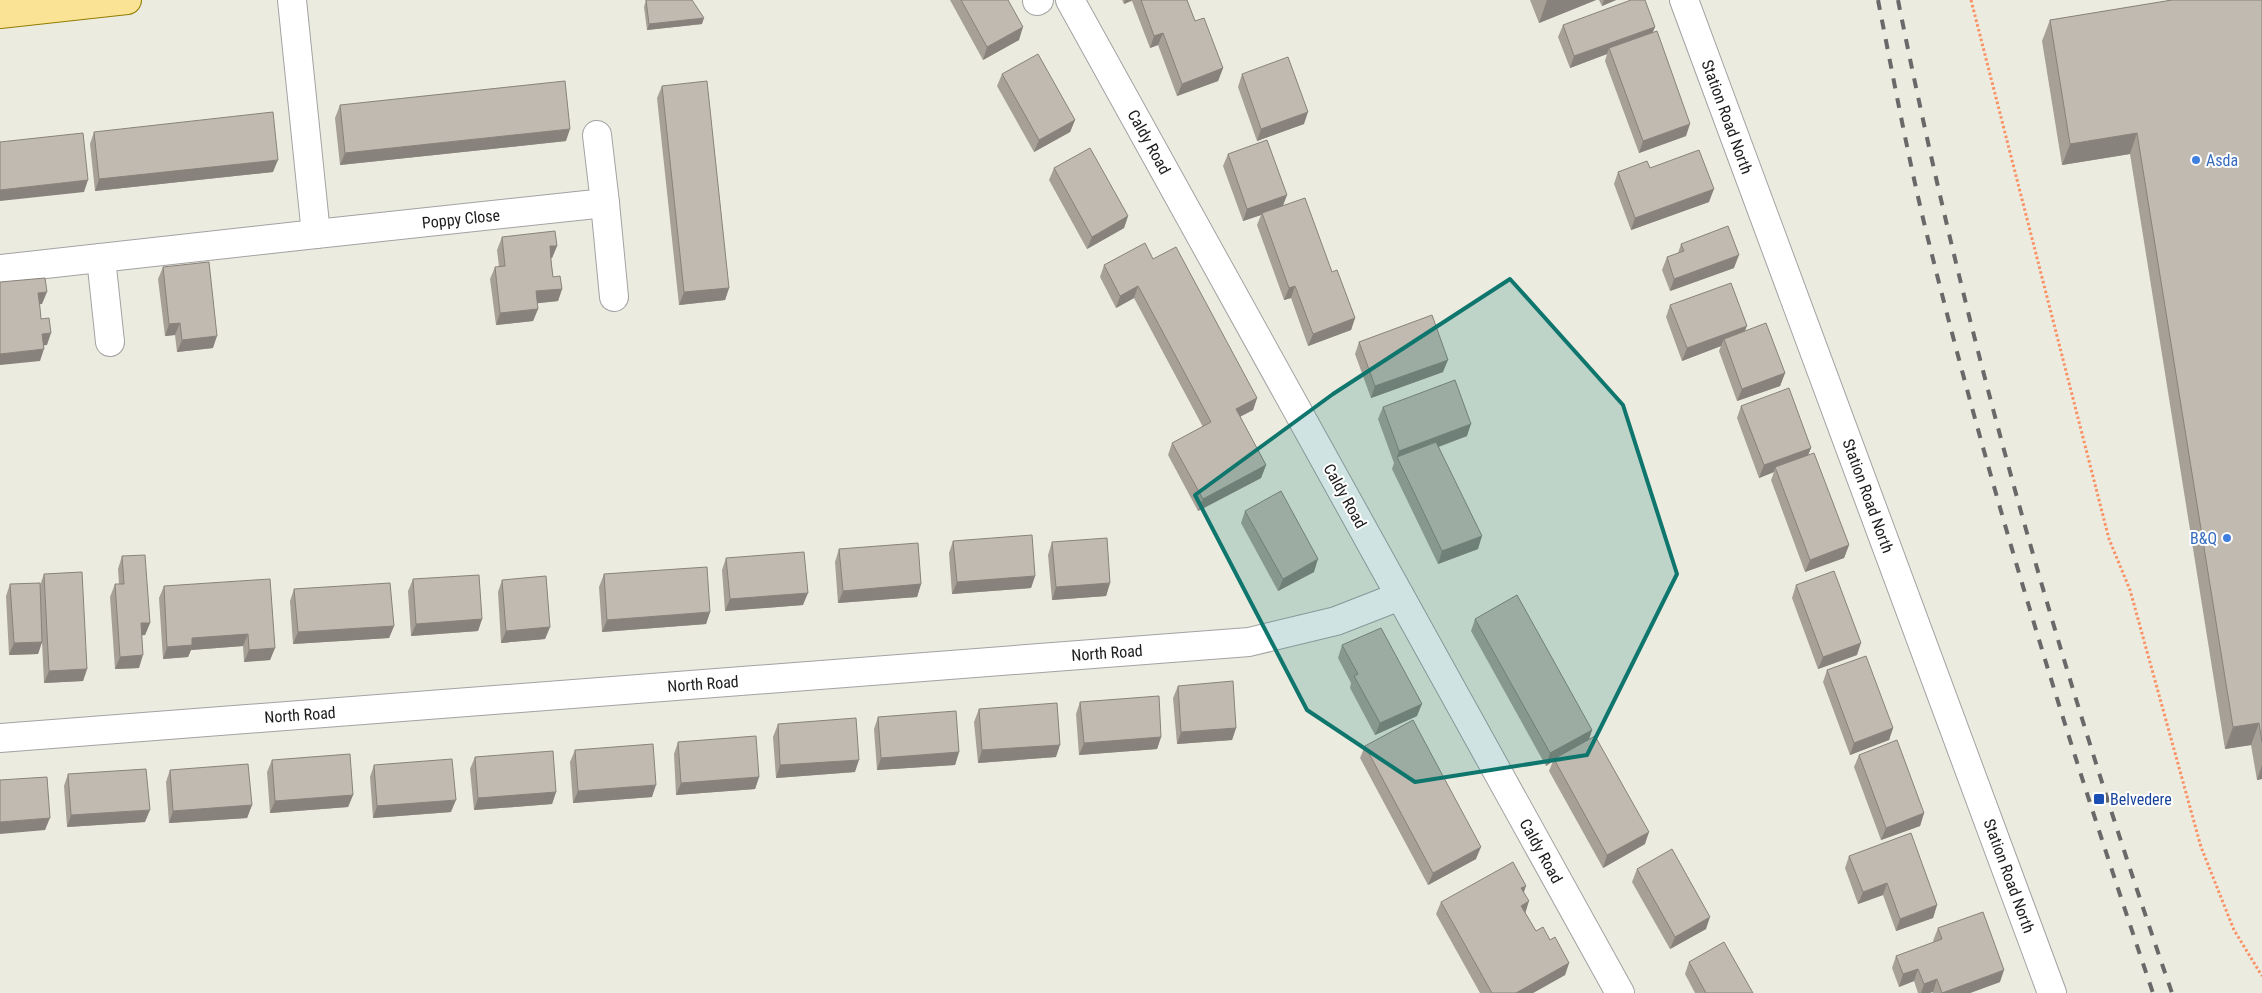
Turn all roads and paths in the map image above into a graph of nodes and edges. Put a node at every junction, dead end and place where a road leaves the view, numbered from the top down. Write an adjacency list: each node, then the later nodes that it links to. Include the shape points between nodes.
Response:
1 (127, 0): 6 (main road)
2 (292, 0): 9 (street)
3 (1070, 0): 14 (street, Caldy Road)
4 (1684, 0): 18 (street, Station Road North)
5 (1971, 0): 16 (path, via 2109,539 2130,590 2201,847 2234,930)
6 (0, 14)
7 (598, 135): 8 (street)
8 (605, 203): 9 (street, Poppy Close); 12 (street)
9 (316, 234): 10 (street, Poppy Close)
10 (101, 258): 11 (street, Poppy Close); 13 (street)
11 (0, 269)
12 (614, 297)
13 (110, 342)
14 (1400, 596): 15 (street, North Road, via 1336,622 1249,642); 17 (street, Caldy Road)
15 (0, 734)
16 (2262, 976)
17 (1620, 993)
18 (2052, 993)

